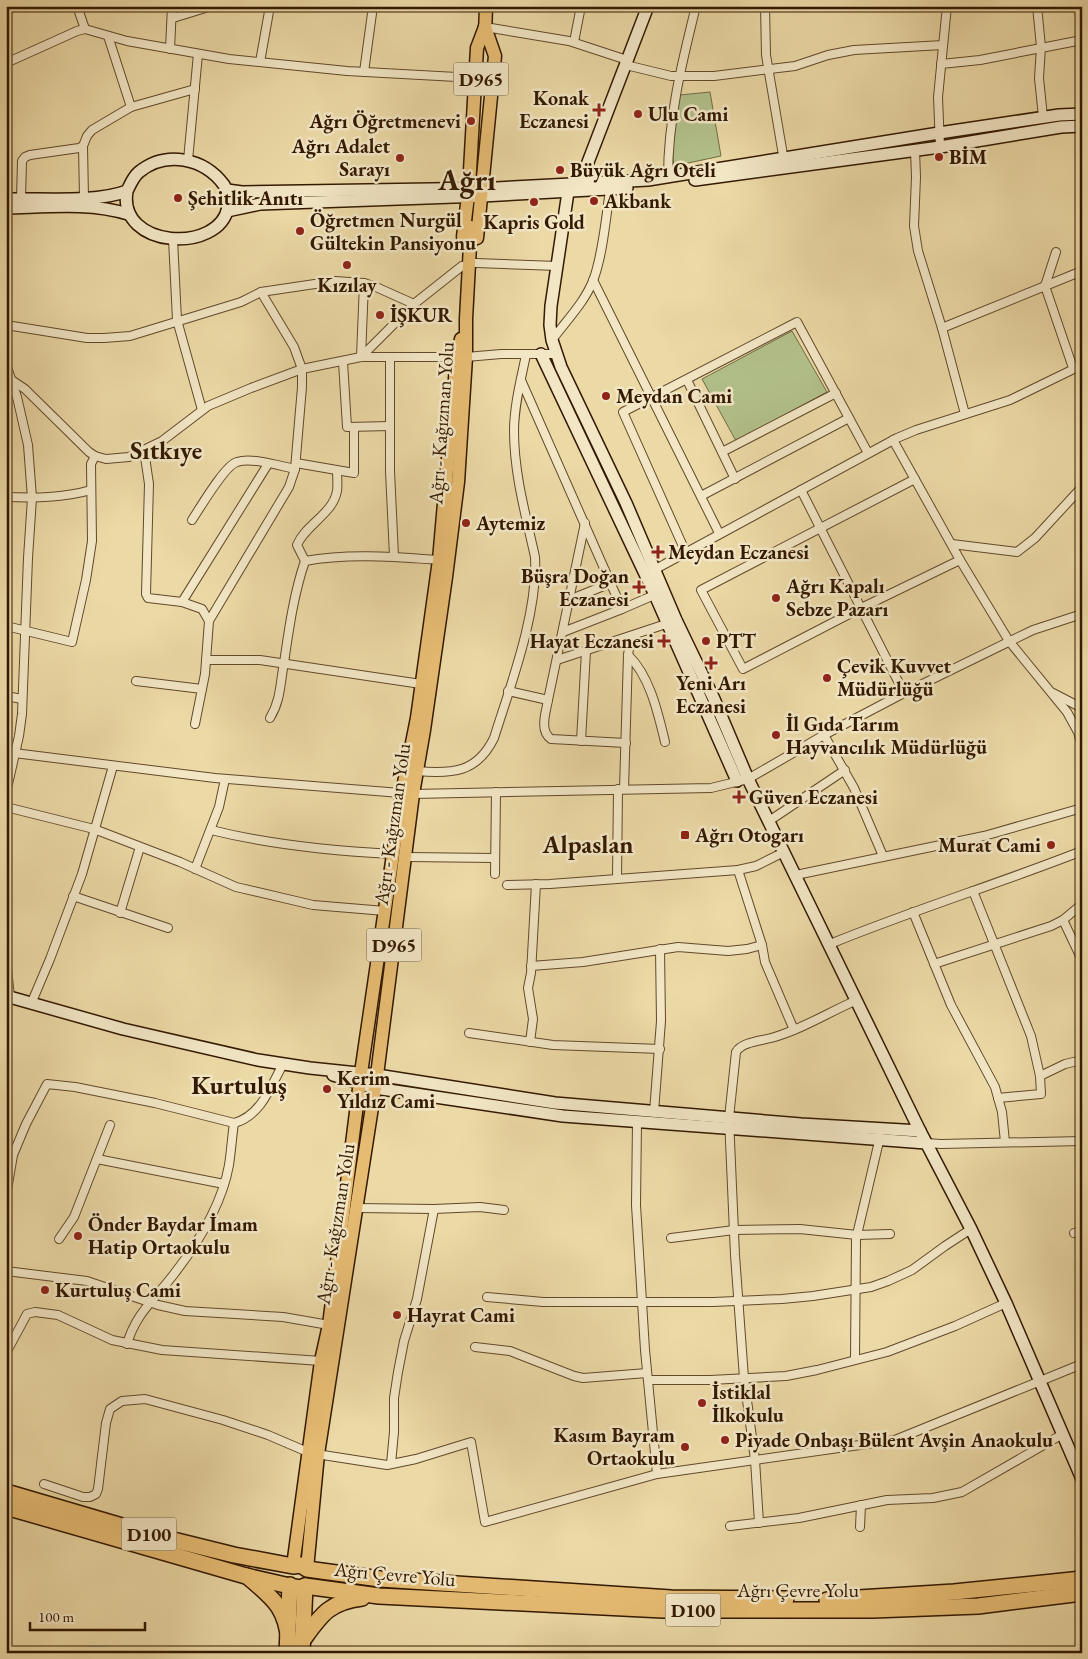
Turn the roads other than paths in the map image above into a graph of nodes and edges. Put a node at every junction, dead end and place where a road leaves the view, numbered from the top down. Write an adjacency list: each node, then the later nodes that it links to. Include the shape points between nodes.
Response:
1 (77, 6): 15 (street)
2 (172, 6): 13 (street)
3 (212, 6): 13 (street)
4 (270, 6): 23 (street)
5 (373, 6): 28 (street)
6 (485, 6): 14 (main road, D965)
7 (581, 6): 18 (street)
8 (648, 6): 24 (street)
9 (696, 6): 29 (street)
10 (765, 6): 27 (street)
11 (947, 6): 19 (street)
12 (1037, 6): 20 (street)
13 (173, 18): 21 (street)
14 (485, 27): 18 (street); 30 (main road, via 477,48); 40 (main road, D965); 49 (main road, via 495,56)
15 (85, 29): 16 (street); 25 (street)
16 (108, 36): 21 (street); 32 (street)
17 (1082, 40): 20 (street)
18 (574, 42): 24 (street)
19 (943, 45): 26 (street); 27 (street, via 854,50 795,66)
20 (1041, 48): 26 (street); 34 (street, via 1039,78)
21 (170, 50): 22 (street)
22 (198, 54): 23 (street); 31 (street)
23 (260, 62): 28 (street)
24 (626, 62): 29 (street); 44 (street)
25 (6, 63)
26 (941, 64): 36 (street)
27 (768, 69): 29 (street); 42 (street)
28 (364, 72): 30 (street)
29 (680, 77): 43 (street, via 670,130)
30 (475, 78): 48 (main road)
31 (195, 89): 32 (street); 41 (street)
32 (131, 107): 37 (street, via 92,130)
33 (1082, 114): 34 (street)
34 (1043, 117): 36 (street)
35 (1082, 126): 38 (street)
36 (938, 133): 38 (street); 42 (street)
37 (83, 146): 51 (street, via 25,157 22,161); 52 (street)
38 (940, 146): 39 (street)
39 (915, 150): 42 (street); 71 (street, via 915,239)
40 (477, 152)
41 (188, 160): 45 (street, via 211,171); 47 (street, via 157,162 139,173)
42 (784, 164): 43 (street); 46 (street, via 648,187)
43 (668, 177): 44 (street)
44 (580, 183): 49 (street)
45 (227, 190): 48 (street); 55 (street)
46 (610, 190): 50 (street); 64 (street)
47 (127, 191): 52 (street, via 110,197); 56 (street)
48 (468, 192): 49 (street); 55 (street, via 260,204); 61 (main road)
49 (483, 192): 50 (street); 60 (main road)
50 (568, 192): 62 (street)
51 (21, 198): 52 (street); 53 (street)
52 (84, 198)
53 (6, 199)
54 (6, 208): 56 (street, via 95,207)
55 (228, 211): 58 (street, via 210,231)
56 (128, 214): 58 (street, via 148,232)
57 (471, 226): 78 (main road, Ağrı - Kağızman Yolu / D965)
58 (173, 240): 69 (street)
59 (1056, 252): 66 (street)
60 (476, 263): 62 (street); 78 (main road, via 474,318)
61 (462, 266): 68 (street); 78 (main road)
62 (558, 266): 72 (street, via 550,325)
63 (1082, 271): 66 (street)
64 (594, 280): 72 (street); 88 (street)
65 (364, 283): 67 (street, via 334,281); 68 (street); 76 (street)
66 (1045, 286): 71 (street); 82 (street)
67 (261, 292): 69 (street, via 241,302); 83 (street, via 294,347)
68 (414, 304): 76 (street)
69 (177, 320): 70 (street, via 130,336 104,338); 89 (street)
70 (6, 325)
71 (942, 328): 90 (street)
72 (552, 340): 74 (street)
73 (541, 354): 74 (street); 75 (street); 120 (street)
74 (556, 354): 120 (street, via 626,503)
75 (526, 355): 78 (street); 85 (street)
76 (361, 357): 77 (street); 79 (street)
77 (390, 357): 78 (street); 92 (street)
78 (462, 357): 118 (main road, Ağrı - Kağızman Yolu / D965); 161 (main road, Ağrı - Kağızman Yolu / D965, via 458,482)
79 (343, 362): 83 (street); 93 (street, via 347,427)
80 (6, 364): 84 (street)
81 (1082, 364): 82 (street)
82 (1073, 368): 90 (street, via 1010,400)
83 (302, 369): 89 (street); 100 (street)
84 (10, 379): 98 (street, via 25,389); 109 (street, via 28,445)
85 (521, 380): 111 (street); 143 (street, via 514,429 516,469 536,569 527,626)
86 (686, 380): 87 (street, via 797,322); 88 (street); 96 (street)
87 (836, 393): 91 (street); 96 (street)
88 (653, 396): 107 (street); 115 (street, via 623,412)
89 (202, 410): 95 (street, via 162,441)
90 (966, 414): 94 (street)
91 (849, 418): 97 (street); 102 (street)
92 (390, 426): 93 (street); 116 (street)
93 (354, 427): 101 (street, via 354,473)
94 (893, 440): 97 (street); 103 (street)
95 (144, 450): 98 (street, via 119,459); 124 (street, via 149,484 146,594 153,600)
96 (722, 452): 102 (street)
97 (868, 453): 106 (street)
98 (95, 456): 105 (street, via 91,464)
99 (268, 464): 100 (street); 110 (street, via 243,461 230,466); 124 (street)
100 (295, 466): 101 (street); 128 (street, via 289,487)
101 (337, 471): 117 (street, via 337,492 330,506 300,537 297,545)
102 (735, 479): 107 (street)
103 (915, 479): 112 (street); 114 (street)
104 (1082, 487): 114 (street, via 1034,538 1016,552)
105 (91, 490): 109 (street, via 76,495); 131 (street, via 92,541 72,642)
106 (801, 490): 112 (street); 113 (street)
107 (701, 496): 113 (street)
108 (6, 497): 109 (street)
109 (32, 498): 131 (street)
110 (192, 520)
111 (585, 523): 121 (street); 123 (street)
112 (820, 528): 125 (street); 125 (street, via 701,590 743,669)
113 (719, 533): 115 (street)
114 (952, 544): 119 (street)
115 (686, 553): 120 (street)
116 (394, 556): 117 (street); 118 (street)
117 (305, 560): 139 (street, via 297,584)
118 (439, 560): 141 (main road, Ağrı - Kağızman Yolu / D965)
119 (960, 560): 125 (street); 134 (street)
120 (650, 572): 122 (street)
121 (611, 583): 123 (street); 126 (street)
122 (659, 593): 126 (street); 129 (street)
123 (569, 600): 132 (street)
124 (182, 602): 128 (street, via 202,609)
125 (860, 608): 145 (street)
126 (622, 610): 132 (street)
127 (1082, 614): 134 (street)
128 (209, 621): 137 (street)
129 (672, 622): 133 (street); 163 (street, via 714,699)
130 (6, 626): 131 (street)
131 (25, 630): 147 (street)
132 (563, 632): 138 (street)
133 (630, 636): 135 (street); 136 (street)
134 (1009, 641): 144 (street); 145 (street)
135 (586, 651): 138 (street); 153 (street)
136 (628, 655): 154 (street, via 638,664 651,694); 155 (street)
137 (206, 660): 139 (street, via 260,660); 142 (street)
138 (557, 660): 148 (street)
139 (283, 664): 141 (street); 150 (street, via 280,696)
140 (136, 681): 142 (street)
141 (421, 684): 166 (main road, Ağrı - Kağızman Yolu / D965)
142 (202, 689): 151 (street)
143 (508, 691): 148 (street); 161 (street, via 494,738 481,758 454,772)
144 (1049, 691): 149 (street); 156 (street, via 1067,712)
145 (904, 692): 152 (street)
146 (6, 696): 147 (street)
147 (22, 699): 158 (street)
148 (548, 700): 153 (street, via 544,728 547,736)
149 (1082, 708)
150 (270, 718)
151 (195, 724)
152 (824, 735): 160 (street); 163 (street)
153 (581, 741): 155 (street)
154 (665, 742)
155 (626, 743): 164 (street)
156 (1082, 746)
157 (6, 752): 158 (street)
158 (15, 753): 159 (street); 167 (street)
159 (113, 766): 162 (street); 171 (street)
160 (844, 770): 170 (street); 177 (street)
161 (417, 771): 166 (main road, Ağrı - Kağızman Yolu / D965)
162 (225, 779): 166 (street); 172 (street)
163 (743, 780): 164 (street, via 711,788); 170 (street)
164 (621, 789): 165 (street); 184 (street)
165 (496, 792): 166 (street); 179 (street)
166 (408, 793): 176 (main road, Ağrı - Kağızman Yolu / D965); 178 (main road, Ağrı - Kağızman Yolu / D965)
167 (6, 794)
168 (6, 807): 171 (street)
169 (1082, 808): 177 (street, via 984,836)
170 (769, 821): 175 (street)
171 (94, 829): 173 (street); 188 (street)
172 (211, 830): 176 (street, via 280,844); 180 (street)
173 (140, 847): 180 (street); 192 (street)
174 (1082, 851): 187 (street)
175 (784, 852): 181 (street, via 756,866); 183 (street)
176 (393, 854): 190 (main road, Ağrı - Kağızman Yolu / D965)
177 (883, 856): 183 (street)
178 (406, 858): 179 (street); 212 (main road, Ağrı - Kağızman Yolu / D965)
179 (495, 858): 182 (street)
180 (195, 869): 190 (street, via 236,887 312,905)
181 (738, 870): 184 (street); 197 (street)
182 (496, 874)
183 (796, 874): 195 (street)
184 (618, 878): 185 (street)
185 (536, 884): 186 (street); 202 (street)
186 (507, 885)
187 (973, 891): 191 (street); 196 (street)
188 (73, 896): 192 (street); 205 (street)
189 (1082, 904): 193 (street)
190 (385, 911): 214 (main road, Ağrı - Kağızman Yolu / D965)
191 (913, 912): 195 (street); 201 (street)
192 (120, 913): 194 (street)
193 (1063, 920): 196 (street); 200 (street)
194 (168, 928)
195 (830, 944): 204 (street)
196 (994, 944): 201 (street); 213 (street, via 1031,1036)
197 (762, 945): 198 (street, via 728,951 678,947); 206 (street, via 765,962)
198 (660, 949): 202 (street, via 583,962); 209 (street)
199 (6, 959): 203 (street)
200 (1082, 960)
201 (934, 964): 216 (street)
202 (531, 966): 208 (street, via 528,988 533,1019)
203 (8, 996): 205 (street)
204 (857, 1000): 206 (street); 222 (street)
205 (31, 1004): 211 (street, via 123,1029)
206 (794, 1030): 220 (street, via 738,1048)
207 (468, 1033): 208 (street)
208 (530, 1042): 209 (street)
209 (660, 1049): 217 (street)
210 (1082, 1060): 213 (street)
211 (283, 1064): 214 (street); 219 (street, via 257,1110 241,1122)
212 (377, 1075): 214 (street); 215 (main road, Ağrı - Kağızman Yolu / D965); 217 (street, via 555,1103)
213 (1040, 1076): 216 (street, via 1041,1094)
214 (360, 1078): 215 (street); 247 (main road, Ağrı - Kağızman Yolu / D965)
215 (375, 1088): 218 (street, via 563,1116); 231 (main road, Ağrı - Kağızman Yolu / D965)
216 (998, 1098): 225 (street)
217 (654, 1112): 220 (street)
218 (637, 1122): 220 (street); 245 (street, via 636,1205)
219 (234, 1123): 227 (street, via 155,1103 47,1084); 229 (street)
220 (729, 1123): 223 (street); 235 (street)
221 (110, 1125): 228 (street)
222 (920, 1130): 223 (street); 226 (street)
223 (881, 1134): 226 (street); 237 (street)
224 (1082, 1141): 225 (street)
225 (1005, 1142): 226 (street)
226 (926, 1143): 234 (street)
227 (10, 1155): 230 (street)
228 (97, 1159): 229 (street); 239 (street, via 74,1217)
229 (224, 1184): 244 (street, via 192,1249)
230 (6, 1196)
231 (357, 1208): 232 (street); 258 (main road, Ağrı - Kağızman Yolu / D965)
232 (434, 1209): 233 (street, via 480,1207); 260 (street, via 417,1299 398,1372)
233 (504, 1210)
234 (972, 1229): 241 (street, via 912,1270 872,1287); 246 (street)
235 (734, 1230): 237 (street, via 810,1229); 238 (street); 243 (street)
236 (890, 1234): 237 (street)
237 (857, 1235): 241 (street)
238 (672, 1238)
239 (58, 1239)
240 (6, 1272): 244 (street, via 87,1281)
241 (855, 1289): 243 (street); 251 (street)
242 (487, 1297): 245 (street, via 543,1302)
243 (738, 1301): 245 (street); 255 (street)
244 (149, 1302): 247 (street, via 186,1310 284,1317); 248 (street, via 132,1328)
245 (642, 1302): 254 (street)
246 (1006, 1303): 251 (street, via 887,1352); 256 (street)
247 (329, 1325): 252 (main road, Ağrı - Kağızman Yolu / D965)
248 (127, 1344): 250 (street, via 58,1315 35,1312 27,1314); 252 (street, via 162,1350)
249 (475, 1347): 254 (street, via 510,1351 583,1378)
250 (6, 1353)
251 (856, 1359): 255 (street, via 786,1376)
252 (322, 1361): 258 (main road, Ağrı - Kağızman Yolu / D965)
253 (1082, 1364): 256 (street)
254 (648, 1376): 255 (street); 261 (street)
255 (744, 1378): 259 (street)
256 (1040, 1381): 257 (street); 259 (street, via 895,1440)
257 (1061, 1434): 262 (street); 265 (street, via 962,1492)
258 (314, 1454): 260 (street); 263 (street, via 224,1420 145,1399 127,1400 110,1409 96,1494 83,1497); 270 (main road, Ağrı - Kağızman Yolu / D965)
259 (755, 1460): 261 (street); 267 (street)
260 (391, 1464): 261 (street, via 416,1460 471,1442 485,1522)
261 (656, 1474)
262 (1082, 1479)
263 (44, 1484)
264 (6, 1492): 270 (highway, Ağrı Çevre Yolu / D100, via 234,1556)
265 (861, 1505): 267 (street); 269 (street)
266 (6, 1507): 271 (highway, Ağrı Çevre Yolu / D100)
267 (759, 1523): 268 (street)
268 (730, 1526)
269 (860, 1527)
270 (300, 1567): 272 (highway, Ağrı Çevre Yolu / D100, via 380,1579 671,1598 836,1600 954,1592); 273 (highway, Ağrı Çevre Yolu, via 309,1572 309,1580); 273 (highway, via 290,1568 287,1574 287,1578)
271 (246, 1576): 273 (highway, Ağrı Çevre Yolu / D100); 276 (highway, via 279,1607)
272 (1082, 1578)
273 (298, 1585): 275 (highway, Ağrı Çevre Yolu / D100); 276 (highway)
274 (1082, 1593): 275 (highway, Ağrı Çevre Yolu / D100, via 978,1606 873,1610 663,1610)
275 (378, 1596): 276 (highway, via 340,1602 329,1608)
276 (295, 1647)

